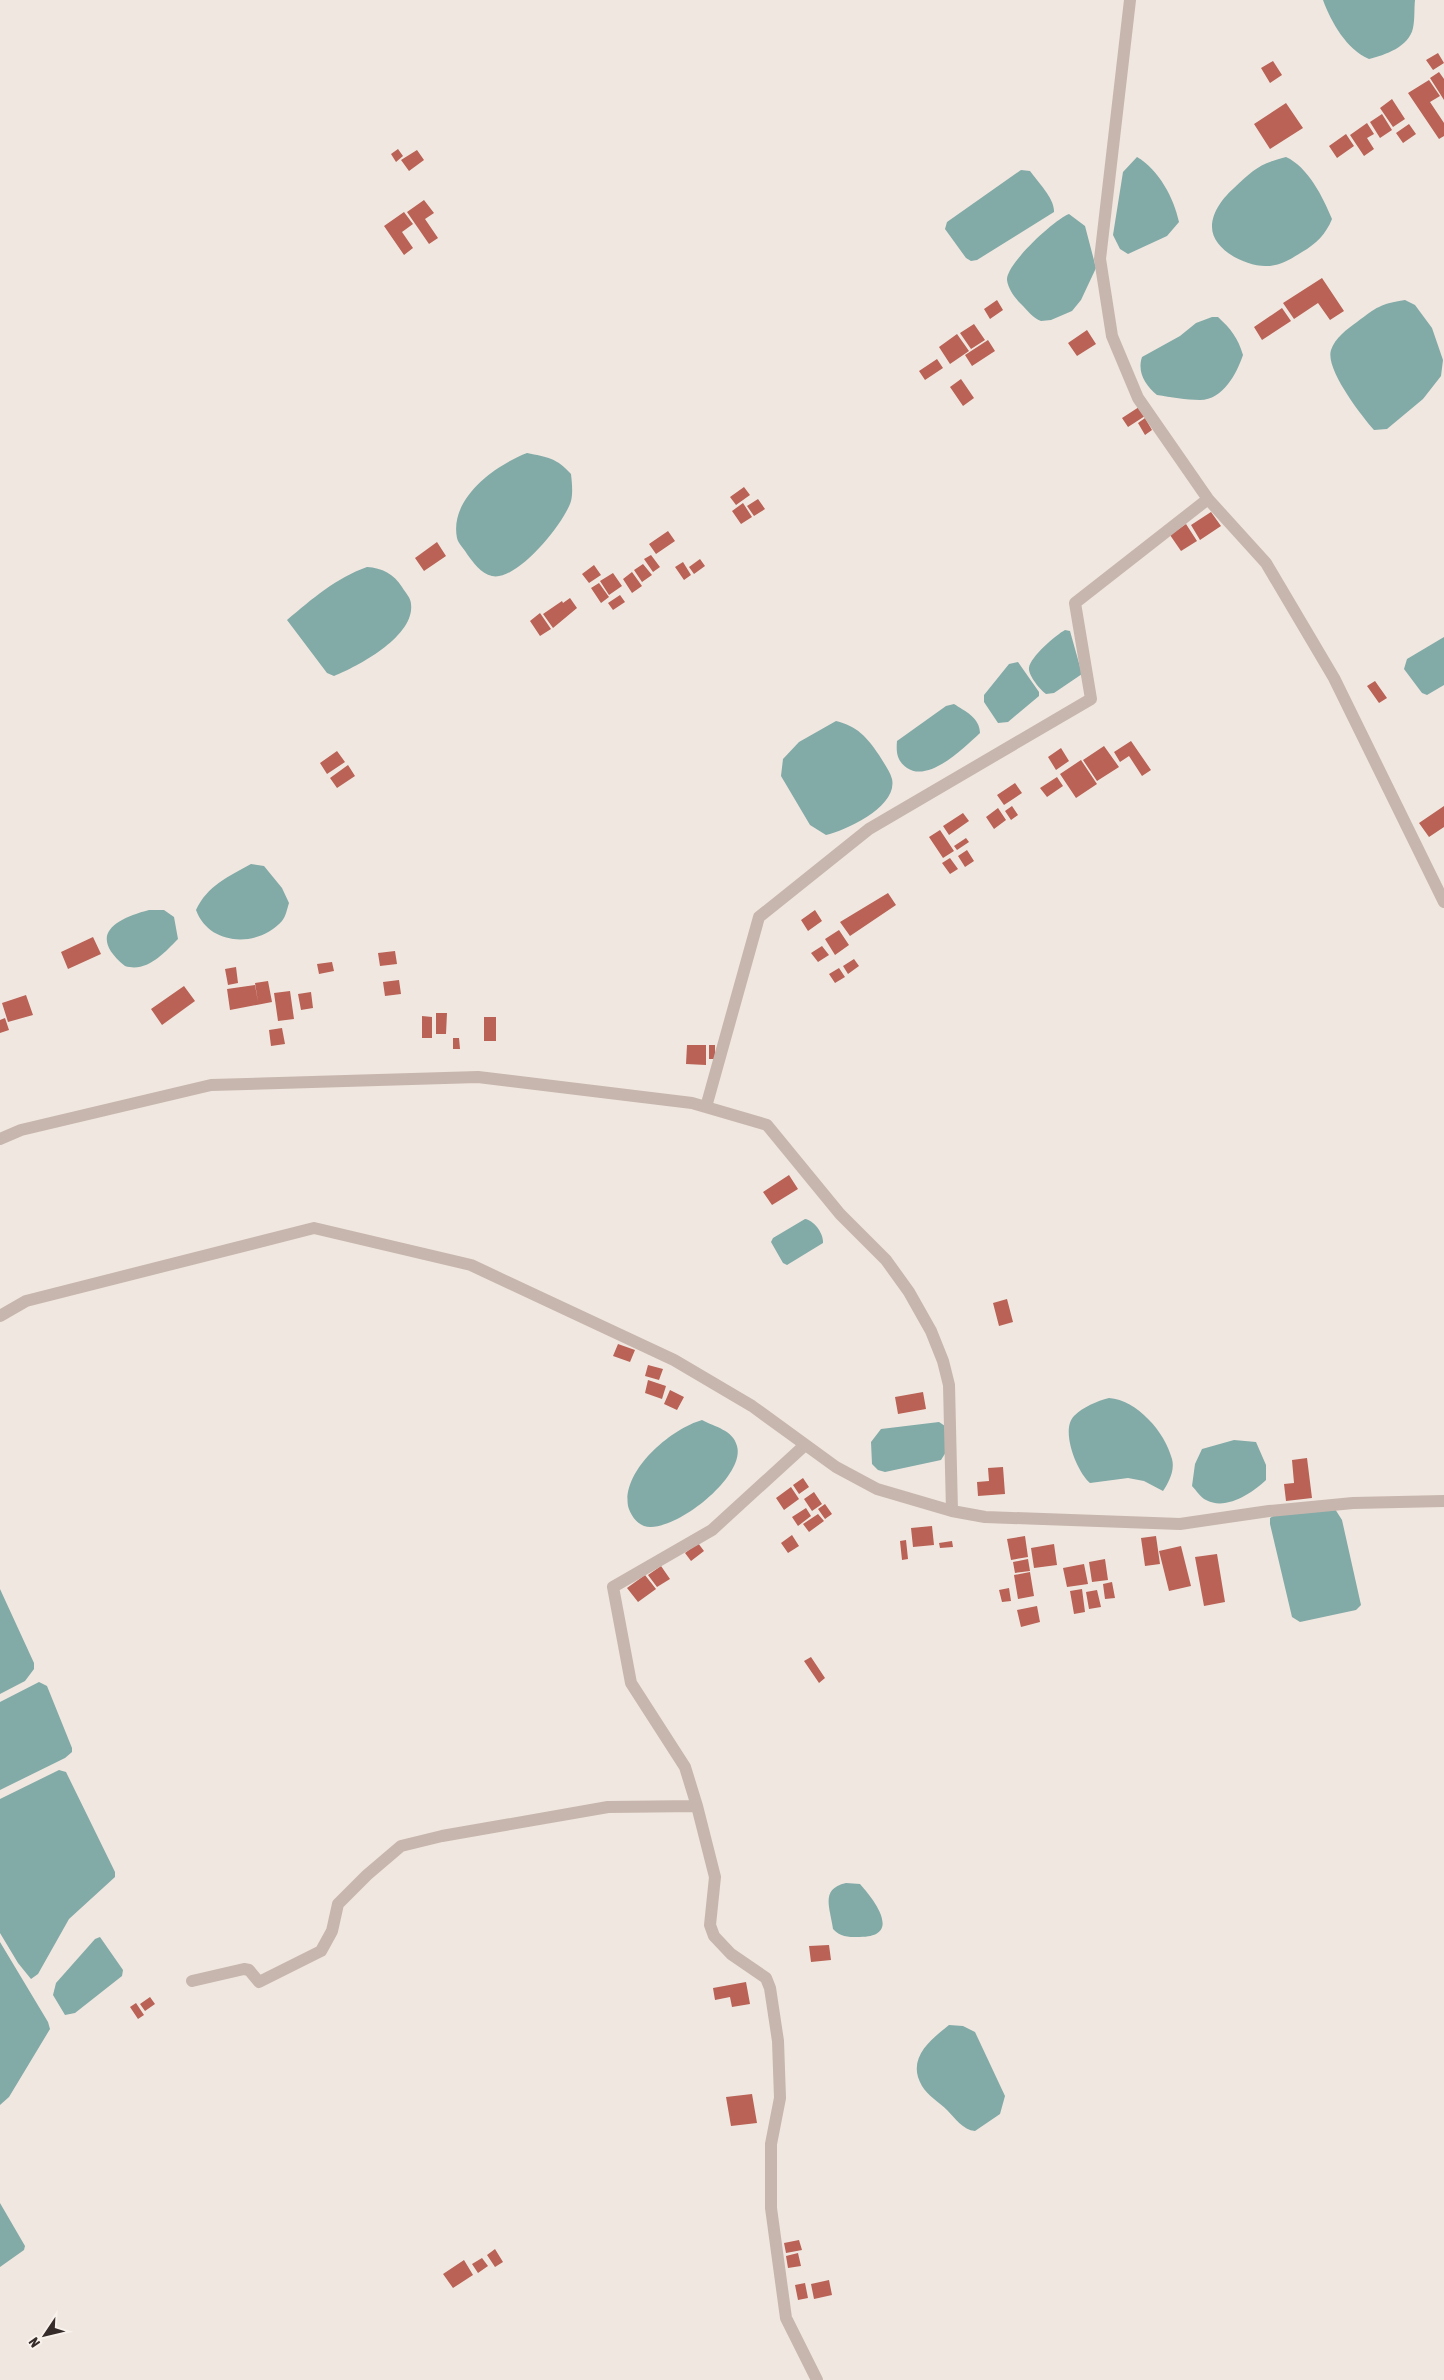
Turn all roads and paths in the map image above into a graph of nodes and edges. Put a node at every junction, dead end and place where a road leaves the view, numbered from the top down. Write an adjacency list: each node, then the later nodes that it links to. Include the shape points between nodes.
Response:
1 (1130, 0): 2 (street, via 1100,259 1112,336 1138,398)
2 (1208, 499): 3 (street, via 1266,563 1334,678); 4 (street, via 1075,603 1091,699 869,829 759,917)
3 (1444, 902)
4 (706, 1107): 5 (street, via 478,1077 212,1086 21,1130); 9 (street, via 767,1125 840,1214 886,1260 909,1292 944,1361 949,1385)
5 (0, 1139)
6 (0, 1316): 7 (street, via 26,1301 314,1228 470,1264 674,1360 752,1406)
7 (805, 1445): 9 (street, via 836,1467 877,1489); 10 (street, via 712,1530 613,1587 631,1683 685,1767)
8 (1444, 1501): 9 (street, via 1353,1503 1180,1524 985,1517)
9 (952, 1511)
10 (697, 1806): 11 (street, via 608,1807 401,1846 338,1904 332,1931 321,1951 259,1982 249,1970 244,1969); 12 (street, via 715,1877 710,1925 714,1936 731,1954 766,1978 770,1988 778,2041 780,2098 771,2144 771,2208 786,2318)
11 (192, 1982)
12 (817, 2380)

